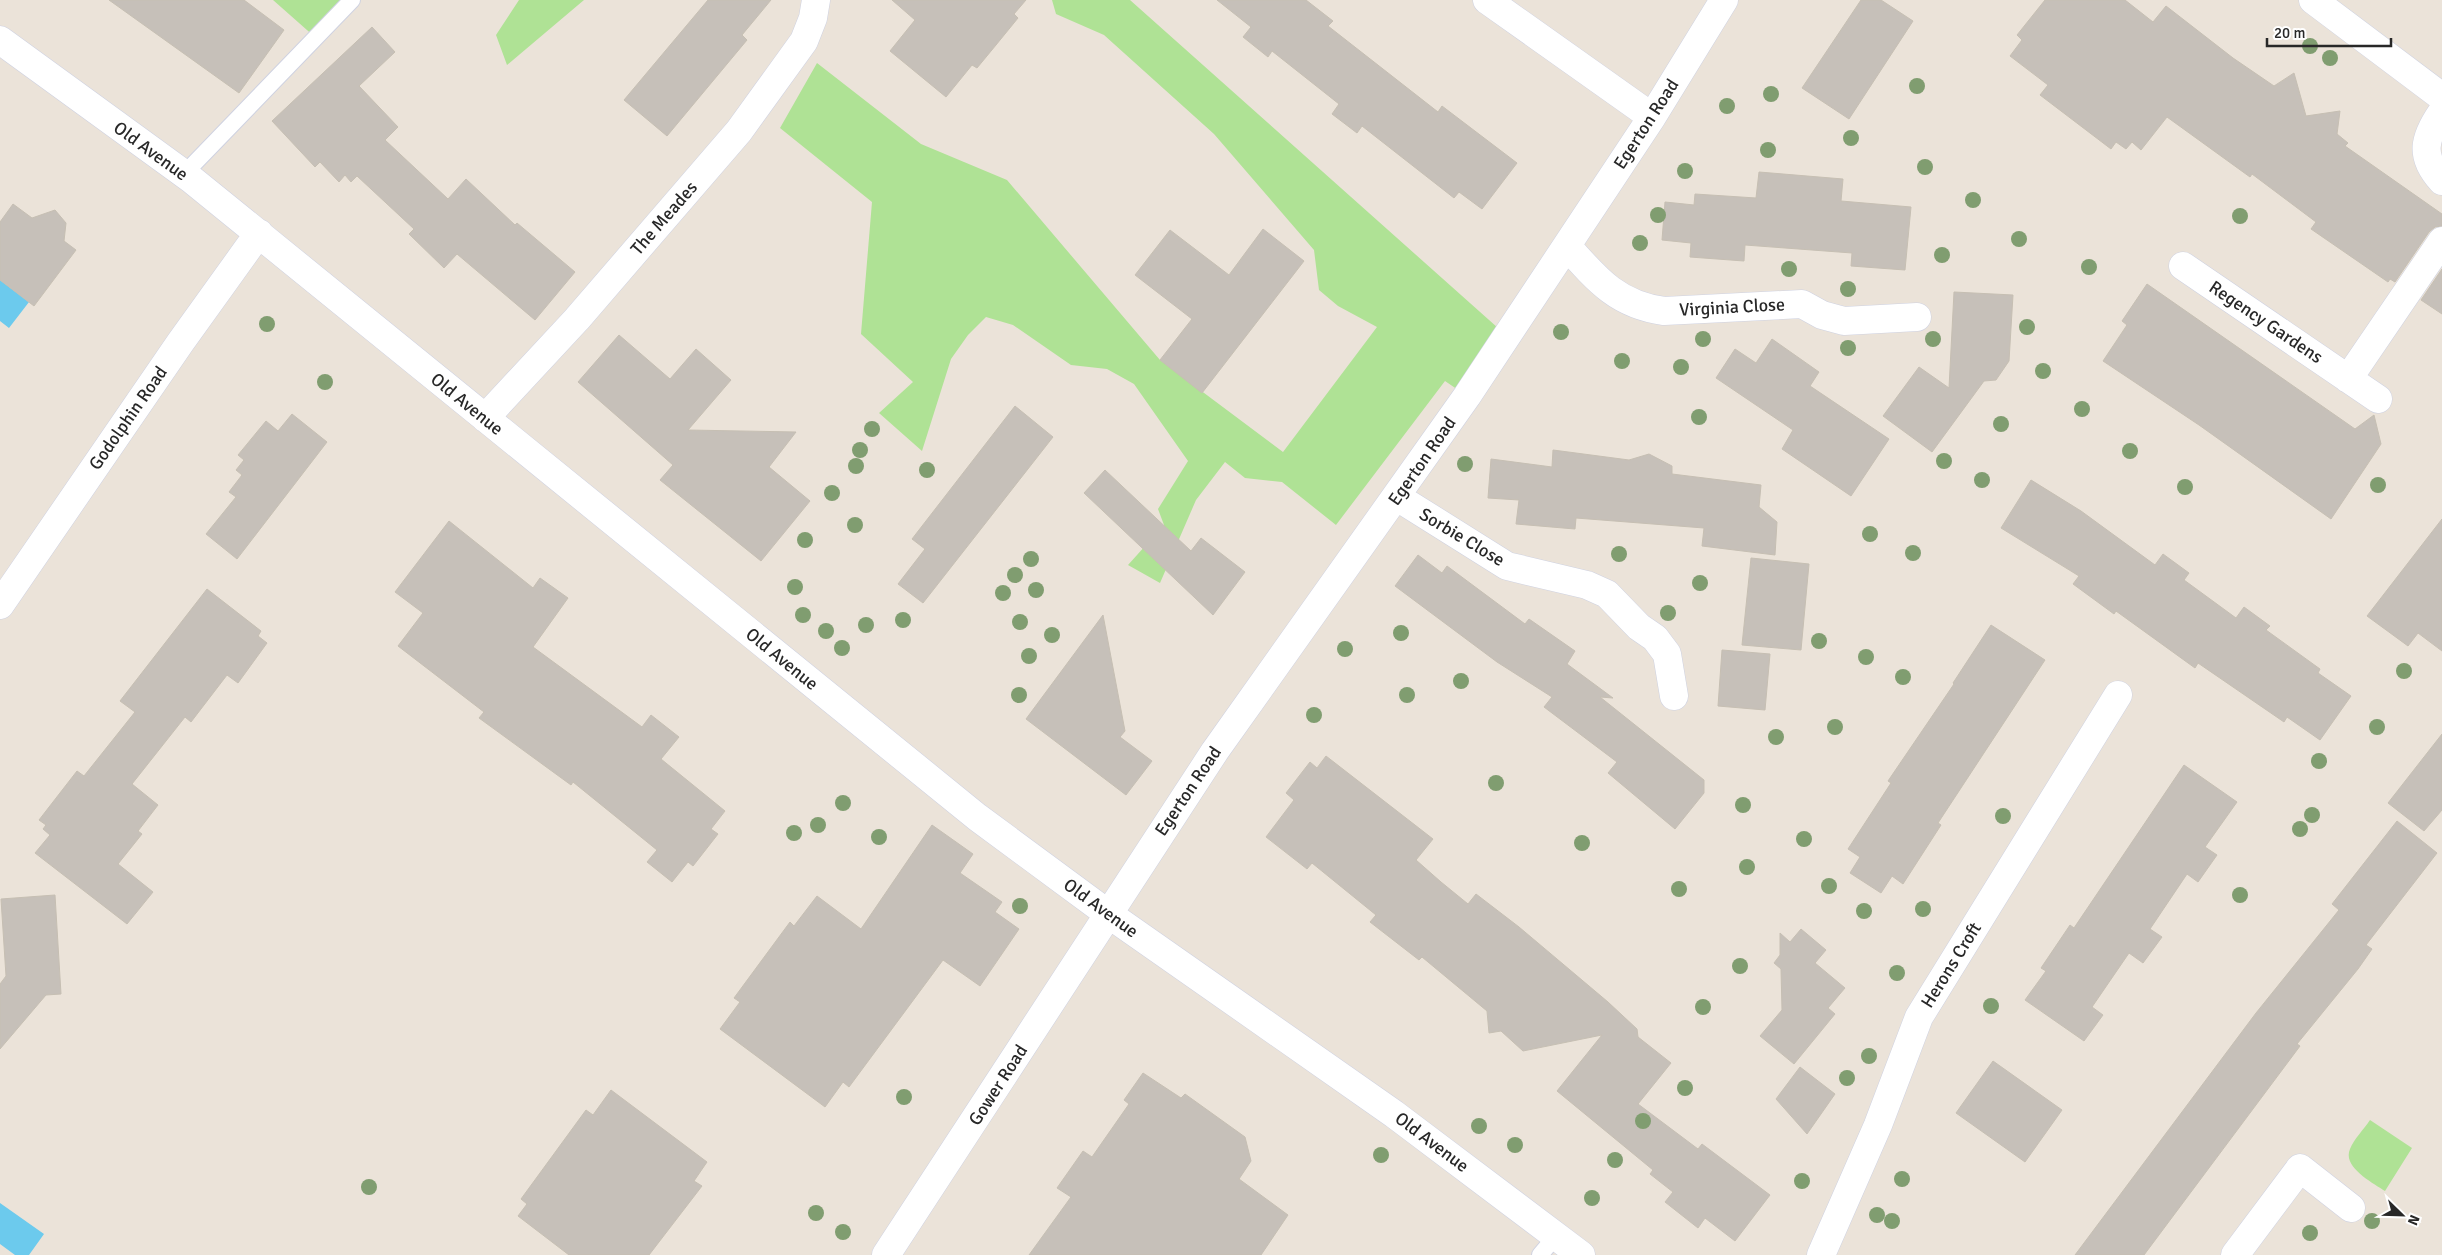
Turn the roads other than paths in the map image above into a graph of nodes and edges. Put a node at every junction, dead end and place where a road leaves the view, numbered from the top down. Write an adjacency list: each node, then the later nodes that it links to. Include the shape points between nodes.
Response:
1 (352, 0): 10 (lane)
2 (816, 0): 19 (street, The Meades, via 804,41 739,131 577,319)
3 (1487, 0): 9 (street)
4 (1724, 0): 9 (street, Egerton Road)
5 (2314, 0): 7 (street)
6 (0, 40): 10 (street, Old Avenue)
7 (2442, 97)
8 (2442, 112): 11 (street, via 2430,129 2426,144 2433,172)
9 (1652, 117): 14 (street, Egerton Road)
10 (184, 174): 12 (street, Old Avenue)
11 (2442, 181)
12 (259, 233): 19 (street, Old Avenue); 21 (street, Godolphin Road)
13 (2442, 241): 17 (street)
14 (1567, 246): 16 (street, Virginia Close, via 1600,284 1646,309 1664,312 1802,304 1822,315 1844,321); 20 (street, Egerton Road)
15 (2183, 266): 17 (street, Regency Gardens)
16 (1918, 317)
17 (2348, 379): 18 (street, Regency Gardens)
18 (2378, 399)
19 (485, 418): 24 (street, Old Avenue, via 970,811)
20 (1397, 497): 23 (street, Sorbie Close, via 1507,566 1587,584 1607,594 1639,627 1655,638 1667,654); 24 (street, Egerton Road, via 1215,751)
21 (0, 605)
22 (2118, 695): 29 (street, Herons Croft, via 1919,1017 1878,1125)
23 (1674, 696)
24 (1107, 913): 26 (street, Old Avenue, via 1394,1114); 27 (street, Gower Road)
25 (2351, 1208): 30 (street, via 2300,1168)
26 (1548, 1245): 28 (street, Old Avenue)
27 (886, 1255)
28 (1581, 1255)
29 (1820, 1255)
30 (2235, 1255)

